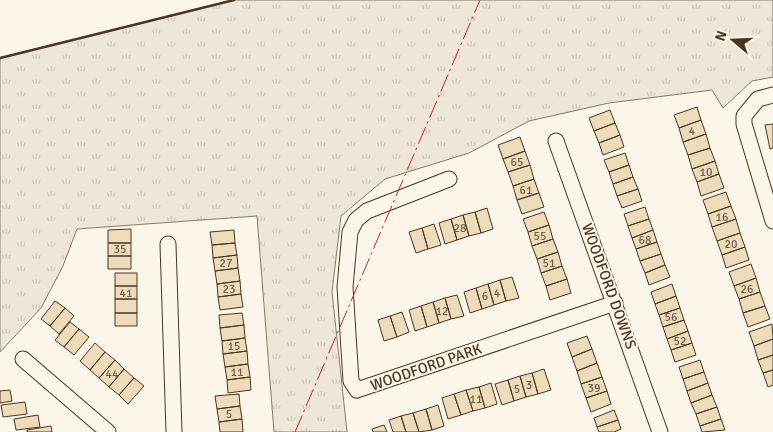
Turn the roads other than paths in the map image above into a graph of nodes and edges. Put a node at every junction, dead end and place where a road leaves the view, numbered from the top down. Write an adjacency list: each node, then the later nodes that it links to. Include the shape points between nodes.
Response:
1 (773, 95): 4 (street, via 758,99 744,116)
2 (556, 141): 6 (street, WOODFORD DOWNS)
3 (449, 179): 6 (street, WOODFORD PARK, via 367,211 356,220 350,232 346,287 351,381 357,390)
4 (773, 221)
5 (168, 244): 9 (street)
6 (615, 302): 10 (street, WOODFORD DOWNS)
7 (23, 360): 8 (street)
8 (108, 432)
9 (174, 432)
10 (660, 432)

